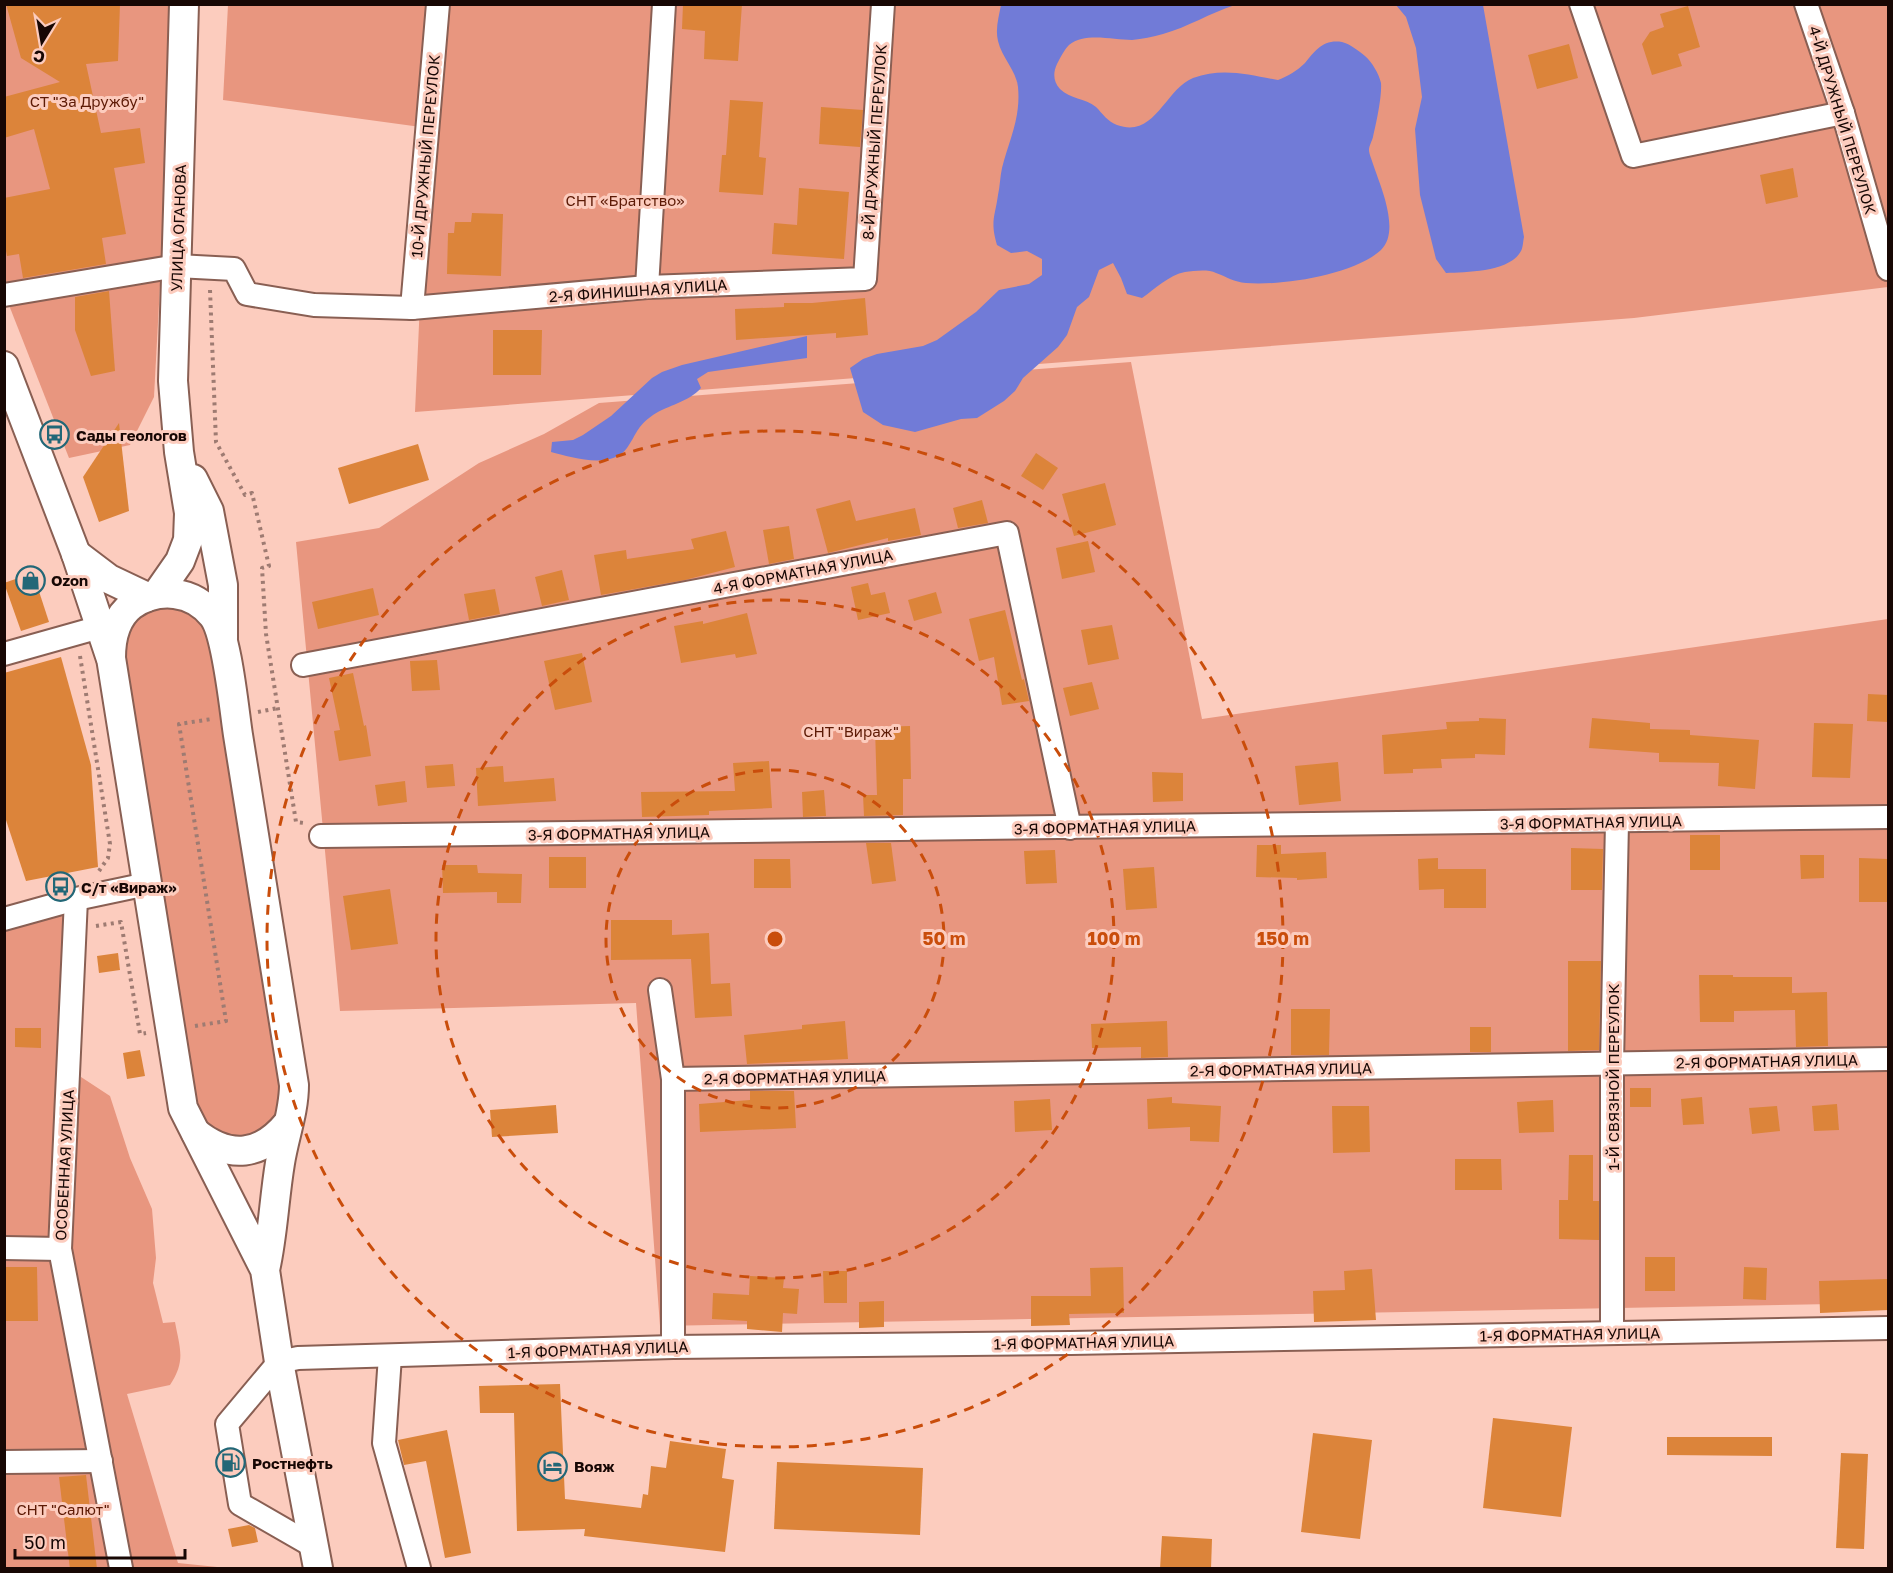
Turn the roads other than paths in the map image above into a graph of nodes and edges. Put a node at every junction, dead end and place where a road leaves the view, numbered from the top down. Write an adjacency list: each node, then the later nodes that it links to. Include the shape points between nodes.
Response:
1 (184, 4): 8 (main road, УЛИЦА ОГАНОВА)
2 (438, 4): 13 (street, 10-Й ДРУЖНЫЙ ПЕРЕУЛОК)
3 (664, 4): 11 (street)
4 (883, 4): 10 (street, 8-Й ДРУЖНЫЙ ПЕРЕУЛОК)
5 (1581, 4): 7 (street, via 1633,156)
6 (1806, 4): 7 (street, 4-Й ДРУЖНЫЙ ПЕРЕУЛОК)
7 (1843, 113): 9 (street, 4-Й ДРУЖНЫЙ ПЕРЕУЛОК)
8 (177, 266): 12 (street); 13 (street, 2-Я ФИНИШНАЯ УЛИЦА, via 234,269 247,294 314,305); 16 (main road, УЛИЦА ОГАНОВА, via 173,381)
9 (1888, 269)
10 (865, 279): 11 (street, 2-Я ФИНИШНАЯ УЛИЦА)
11 (647, 287): 13 (street, 2-Я ФИНИШНАЯ УЛИЦА)
12 (4, 296)
13 (412, 308)
14 (4, 366): 15 (main road)
15 (13, 412): 17 (main road)
16 (179, 452): 18 (main road, УЛИЦА ОГАНОВА, via 189,513 188,540 180,561); 20 (main road, УЛИЦА ОГАНОВА, via 209,511 224,585)
17 (76, 554): 18 (main road, via 109,579); 19 (main road)
18 (152, 595): 20 (main road, via 180,595 200,603 214,616); 22 (main road, УЛИЦА ОГАНОВА, via 130,606 115,627)
19 (100, 627): 21 (street); 22 (main road)
20 (223, 640): 35 (main road, via 294,1085 294,1105)
21 (4, 654)
22 (111, 658): 28 (main road)
23 (303, 665): 26 (street, 4-Я ФОРМАТНАЯ УЛИЦА, via 1007,533)
24 (1888, 817): 25 (street, 3-Я ФОРМАТНАЯ УЛИЦА)
25 (1617, 822): 26 (street, 3-Я ФОРМАТНАЯ УЛИЦА); 33 (street, 1-Й СВЯЗНОЙ ПЕРЕУЛОК)
26 (1070, 828): 27 (street, 3-Я ФОРМАТНАЯ УЛИЦА)
27 (314, 830)
28 (147, 884): 29 (street); 36 (main road, via 183,1108)
29 (76, 899): 30 (street); 38 (street, ОСОБЕННАЯ УЛИЦА)
30 (4, 918)
31 (660, 990): 34 (street)
32 (1888, 1059): 33 (street, 2-Я ФОРМАТНАЯ УЛИЦА)
33 (1612, 1064): 34 (street, 2-Я ФОРМАТНАЯ УЛИЦА); 41 (street, 1-Й СВЯЗНОЙ ПЕРЕУЛОК)
34 (673, 1079): 42 (street)
35 (288, 1123): 36 (main road, via 262,1146 237,1151 220,1148); 39 (main road)
36 (196, 1133): 39 (main road)
37 (4, 1248): 38 (street)
38 (60, 1249): 45 (street, ОСОБЕННАЯ УЛИЦА)
39 (266, 1270): 44 (main road)
40 (1888, 1328): 41 (street, 1-Я ФОРМАТНАЯ УЛИЦА)
41 (1612, 1333): 42 (street, 1-Я ФОРМАТНАЯ УЛИЦА)
42 (673, 1347): 43 (street, 1-Я ФОРМАТНАЯ УЛИЦА)
43 (390, 1356): 44 (street, 1-Я ФОРМАТНАЯ УЛИЦА); 49 (street, via 384,1443)
44 (279, 1362): 47 (main road); 47 (street, via 227,1424 240,1504)
45 (101, 1461): 46 (street); 48 (street, ОСОБЕННАЯ УЛИЦА)
46 (4, 1462)
47 (315, 1557)
48 (121, 1569)
49 (419, 1569)

